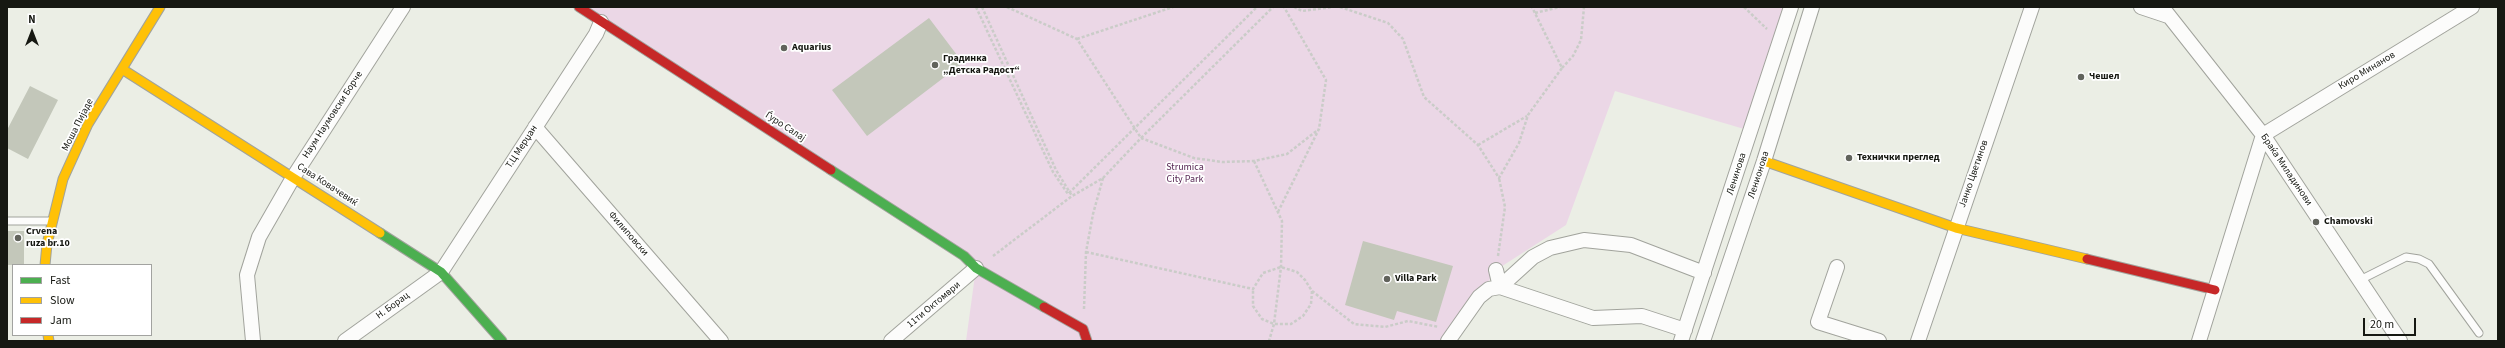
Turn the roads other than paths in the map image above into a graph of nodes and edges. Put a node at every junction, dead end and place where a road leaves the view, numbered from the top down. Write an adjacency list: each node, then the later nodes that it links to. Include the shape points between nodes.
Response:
1 (160, 7): 11 (street, Моша Пијаде)
2 (403, 7): 15 (street, Наум Наумовски Борче)
3 (579, 7): 10 (street, Ѓуро Салај)
4 (1791, 7): 24 (street, Ленинова)
5 (1812, 7): 14 (street, Ленионова)
6 (2032, 7): 18 (street, Јанко Цветинов)
7 (2141, 7): 9 (street)
8 (2472, 7): 13 (street, Киро Минанов)
9 (2165, 12): 13 (street, Браќа Миладинови)
10 (601, 22): 12 (street, Т.Ц Мерџан, via 596,34); 21 (street, Ѓуро Салај, via 964,256)
11 (122, 69): 15 (street, Сава Ковачевиќ); 17 (street, Моша Пијаде, via 88,124 63,179)
12 (535, 127): 23 (street, Т.Ц Мерџан); 34 (street, Филиповски)
13 (2263, 135): 25 (street, Браќа Миладинови); 27 (street)
14 (1764, 161): 18 (street); 37 (street, Ленионова)
15 (294, 176): 23 (street, Сава Ковачевиќ); 31 (street, Наум Наумовски Борче, via 259,237 247,276)
16 (7, 221): 17 (lane)
17 (54, 221): 19 (street, Моша Пијаде, via 47,244)
18 (1956, 228): 27 (street); 39 (street, Јанко Цветинов)
19 (45, 264)
20 (1837, 267): 38 (street, via 1818,322)
21 (976, 268): 35 (street, 11ти Октомври); 36 (street, Ѓуро Салај, via 1083,329)
22 (1496, 270): 26 (street)
23 (441, 272): 32 (street, Н. Борац); 33 (street, Сава Ковачевиќ)
24 (1704, 273): 26 (street, via 1631,245 1584,240 1550,248 1534,257); 29 (street, Ленинова)
25 (2360, 280): 28 (lane, via 2406,257 2419,258 2429,264); 41 (street, Браќа Миладинови)
26 (1500, 287): 29 (street, via 1593,318 1642,316); 30 (street, via 1489,289 1479,297)
27 (2215, 290): 40 (street)
28 (2479, 333)
29 (1683, 336)
30 (1451, 337)
31 (253, 341)
32 (345, 341)
33 (502, 341)
34 (721, 341)
35 (891, 341)
36 (1087, 341)
37 (1703, 341)
38 (1879, 341)
39 (1918, 341)
40 (2199, 341)
41 (2400, 341)

